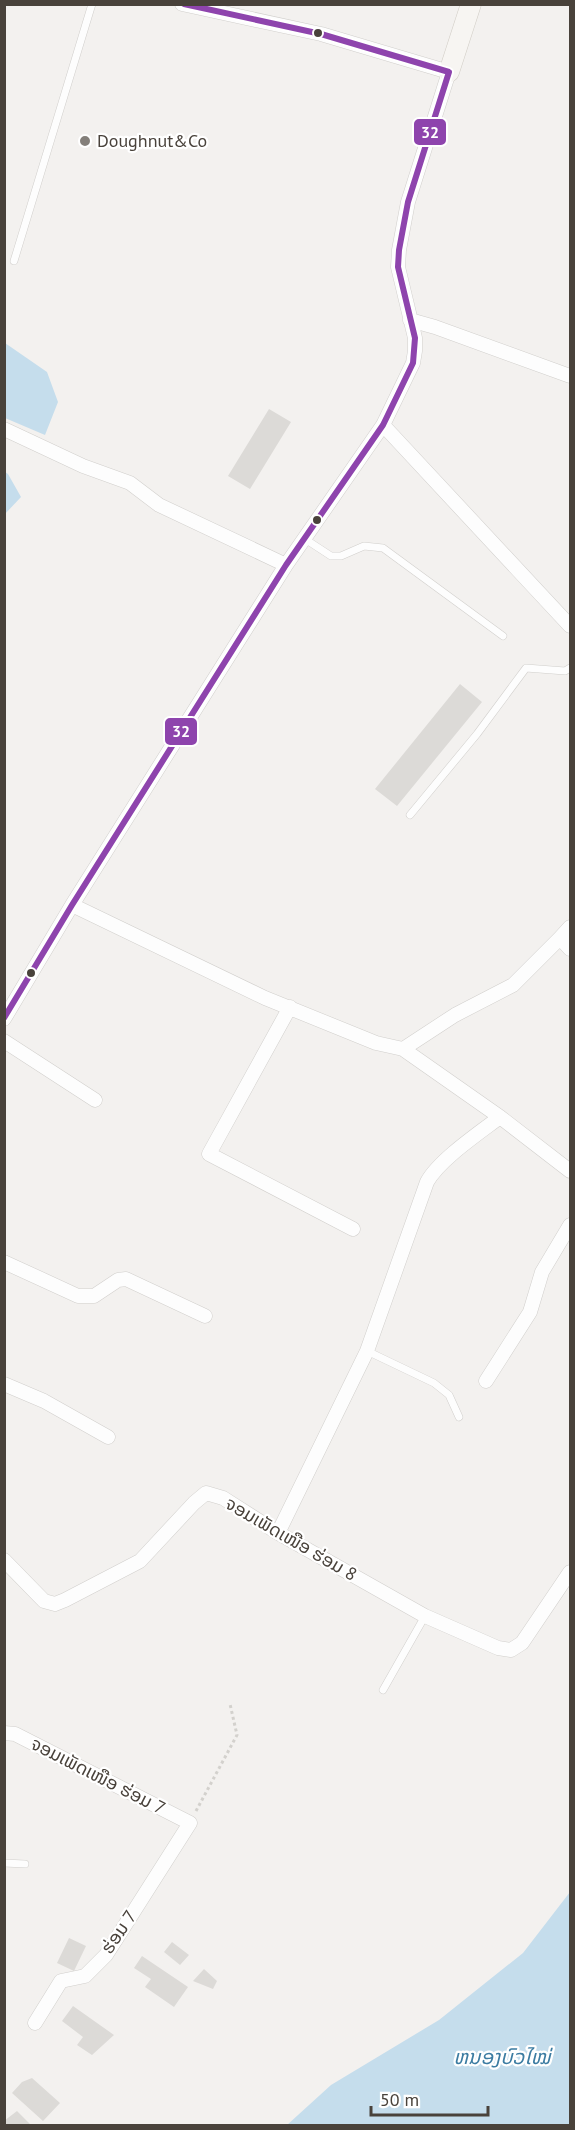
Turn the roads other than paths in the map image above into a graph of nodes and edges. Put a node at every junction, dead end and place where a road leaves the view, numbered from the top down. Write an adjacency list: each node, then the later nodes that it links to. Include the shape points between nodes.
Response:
1 (92, 4): 5 (lane)
2 (183, 4): 4 (street, via 321,34)
3 (471, 4): 4 (street)
4 (449, 72): 6 (street, via 402,230 398,267)
5 (14, 261)
6 (410, 320): 7 (street); 8 (street, via 416,351 413,363)
7 (570, 376)
8 (383, 425): 10 (street); 12 (street)
9 (4, 429): 11 (street, via 130,483 159,506)
10 (305, 539): 11 (street); 13 (lane, via 331,556 364,546 383,548)
11 (286, 565): 16 (street)
12 (570, 626)
13 (503, 636)
14 (570, 668): 15 (lane, via 526,668)
15 (410, 815)
16 (72, 904): 20 (street); 21 (street)
17 (570, 927): 18 (street)
18 (560, 938): 19 (street); 23 (street, via 513,985 455,1015)
19 (570, 949)
20 (290, 1007): 23 (street, via 376,1043); 28 (street, via 210,1154)
21 (4, 1018)
22 (4, 1041): 24 (street)
23 (403, 1049): 25 (street)
24 (95, 1100)
25 (500, 1117): 26 (street); 31 (street, via 430,1177)
26 (570, 1171)
27 (570, 1225): 32 (street, via 542,1272 530,1312)
28 (353, 1229)
29 (4, 1262): 30 (street, via 78,1296 94,1296 126,1279)
30 (205, 1316)
31 (367, 1351): 34 (lane, via 434,1383 449,1395); 36 (street)
32 (486, 1381)
33 (4, 1384): 35 (street, via 44,1401)
34 (459, 1417)
35 (108, 1437)
36 (278, 1533): 37 (street, ຈອມເພັດເໜືອ ຮ່ອມ 8, via 223,1498 206,1493 140,1561 54,1604 44,1601); 39 (street, ຈອມເພັດເໜືອ ຮ່ອມ 8)
37 (4, 1560)
38 (570, 1572): 39 (street, ຈອມເພັດເໜືອ ຮ່ອມ 8, via 522,1643 511,1650)
39 (425, 1616): 40 (lane)
40 (383, 1690)
41 (4, 1733): 42 (street, ຈອມເພັດເໜືອ ຮ່ອມ 7, via 15,1734)
42 (190, 1823): 45 (street, ຮ່ອມ 7, via 106,1955 85,1976 61,1981)
43 (4, 1863): 44 (lane)
44 (25, 1864)
45 (35, 2023)

